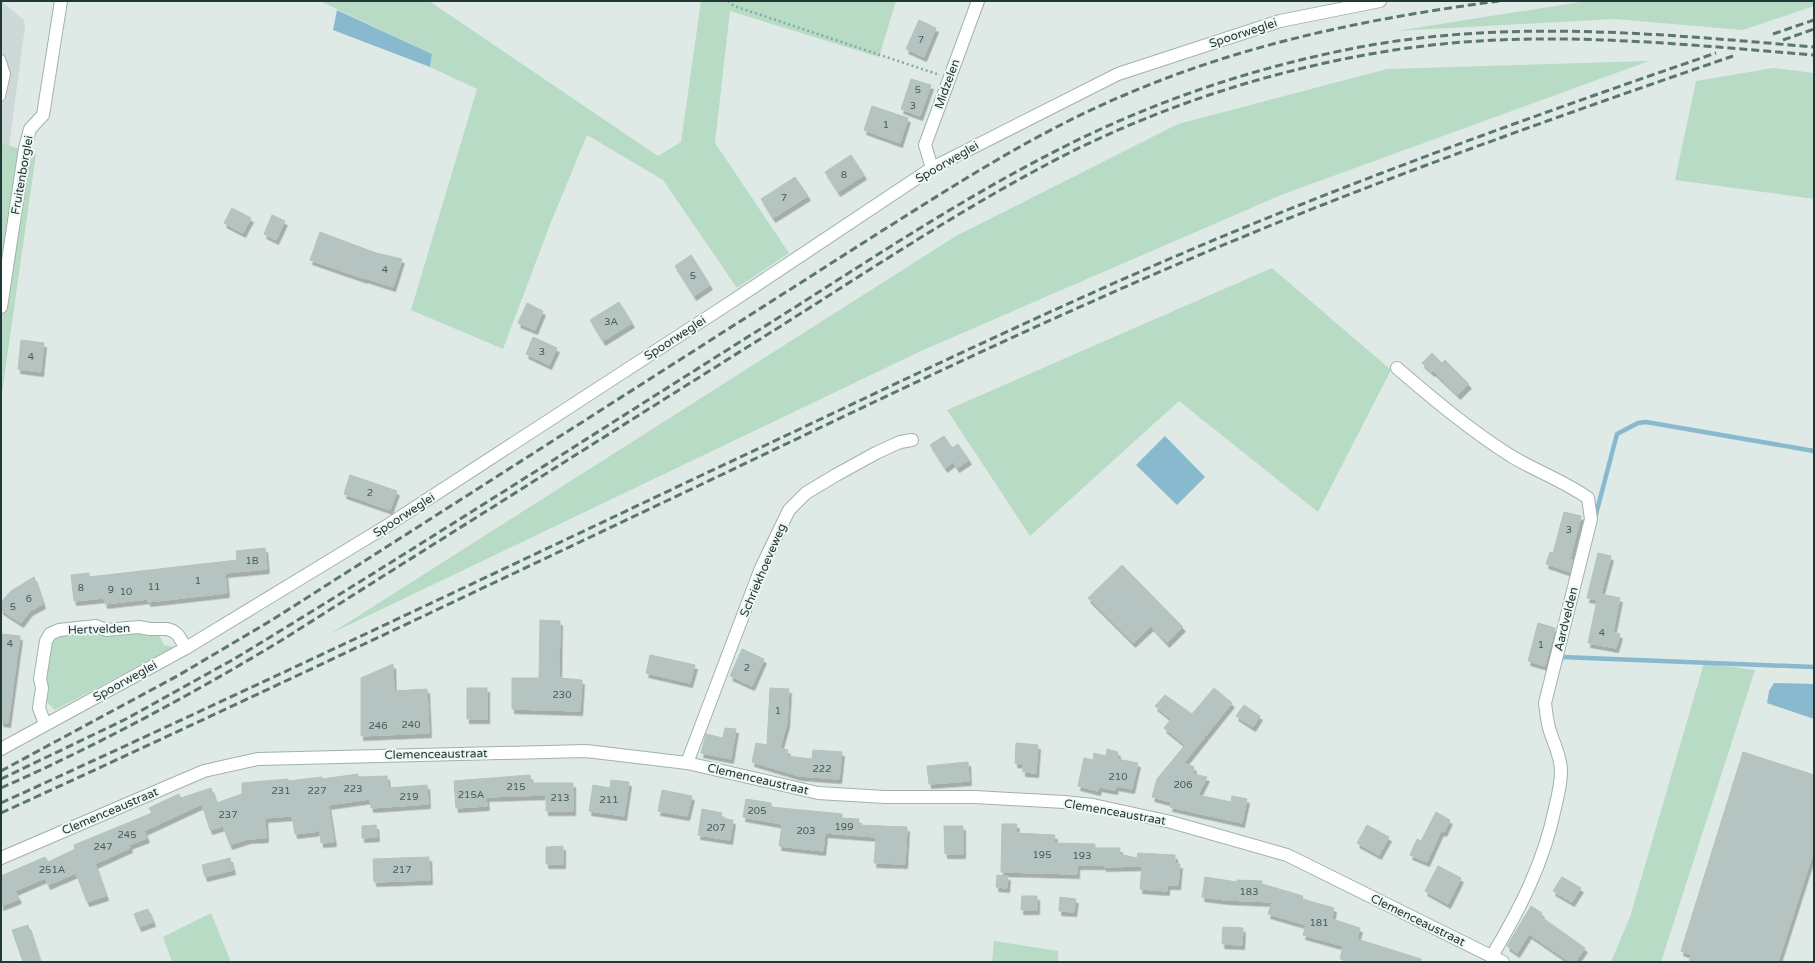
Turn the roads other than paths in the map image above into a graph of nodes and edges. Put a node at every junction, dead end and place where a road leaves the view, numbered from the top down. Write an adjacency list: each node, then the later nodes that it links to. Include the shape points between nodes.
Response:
1 (61, 1): 7 (street, Fruitenborglei, via 43,115 30,129 25,148)
2 (978, 1): 6 (street, Midzelen, via 924,144)
3 (1380, 1): 6 (street, Spoorweglei, via 1280,21 1118,74)
4 (1, 59): 5 (lane, via 6,74)
5 (1, 96)
6 (932, 168): 10 (street, Spoorweglei, via 385,527)
7 (1, 307)
8 (1397, 368): 15 (street, Aardvelden, via 1453,416 1512,456 1573,487 1588,498 1590,519 1544,703 1559,756 1561,771 1558,795 1539,867)
9 (912, 440): 13 (street, Schriekhoeveweg, via 900,442 876,453 836,475 806,493 789,510 761,568)
10 (186, 648): 11 (street, Spoorweglei); 11 (street, Hertvelden, via 173,630 167,629 139,627 106,630 96,626 59,630 50,634 46,641 40,679 42,688 39,708)
11 (45, 724): 12 (street, Spoorweglei)
12 (1, 749)
13 (687, 764): 14 (street, Clemenceaustraat, via 586,751 258,759 204,771); 15 (street, Clemenceaustraat, via 818,793 1064,802 1171,822 1287,855)
14 (1, 858)
15 (1497, 959)

